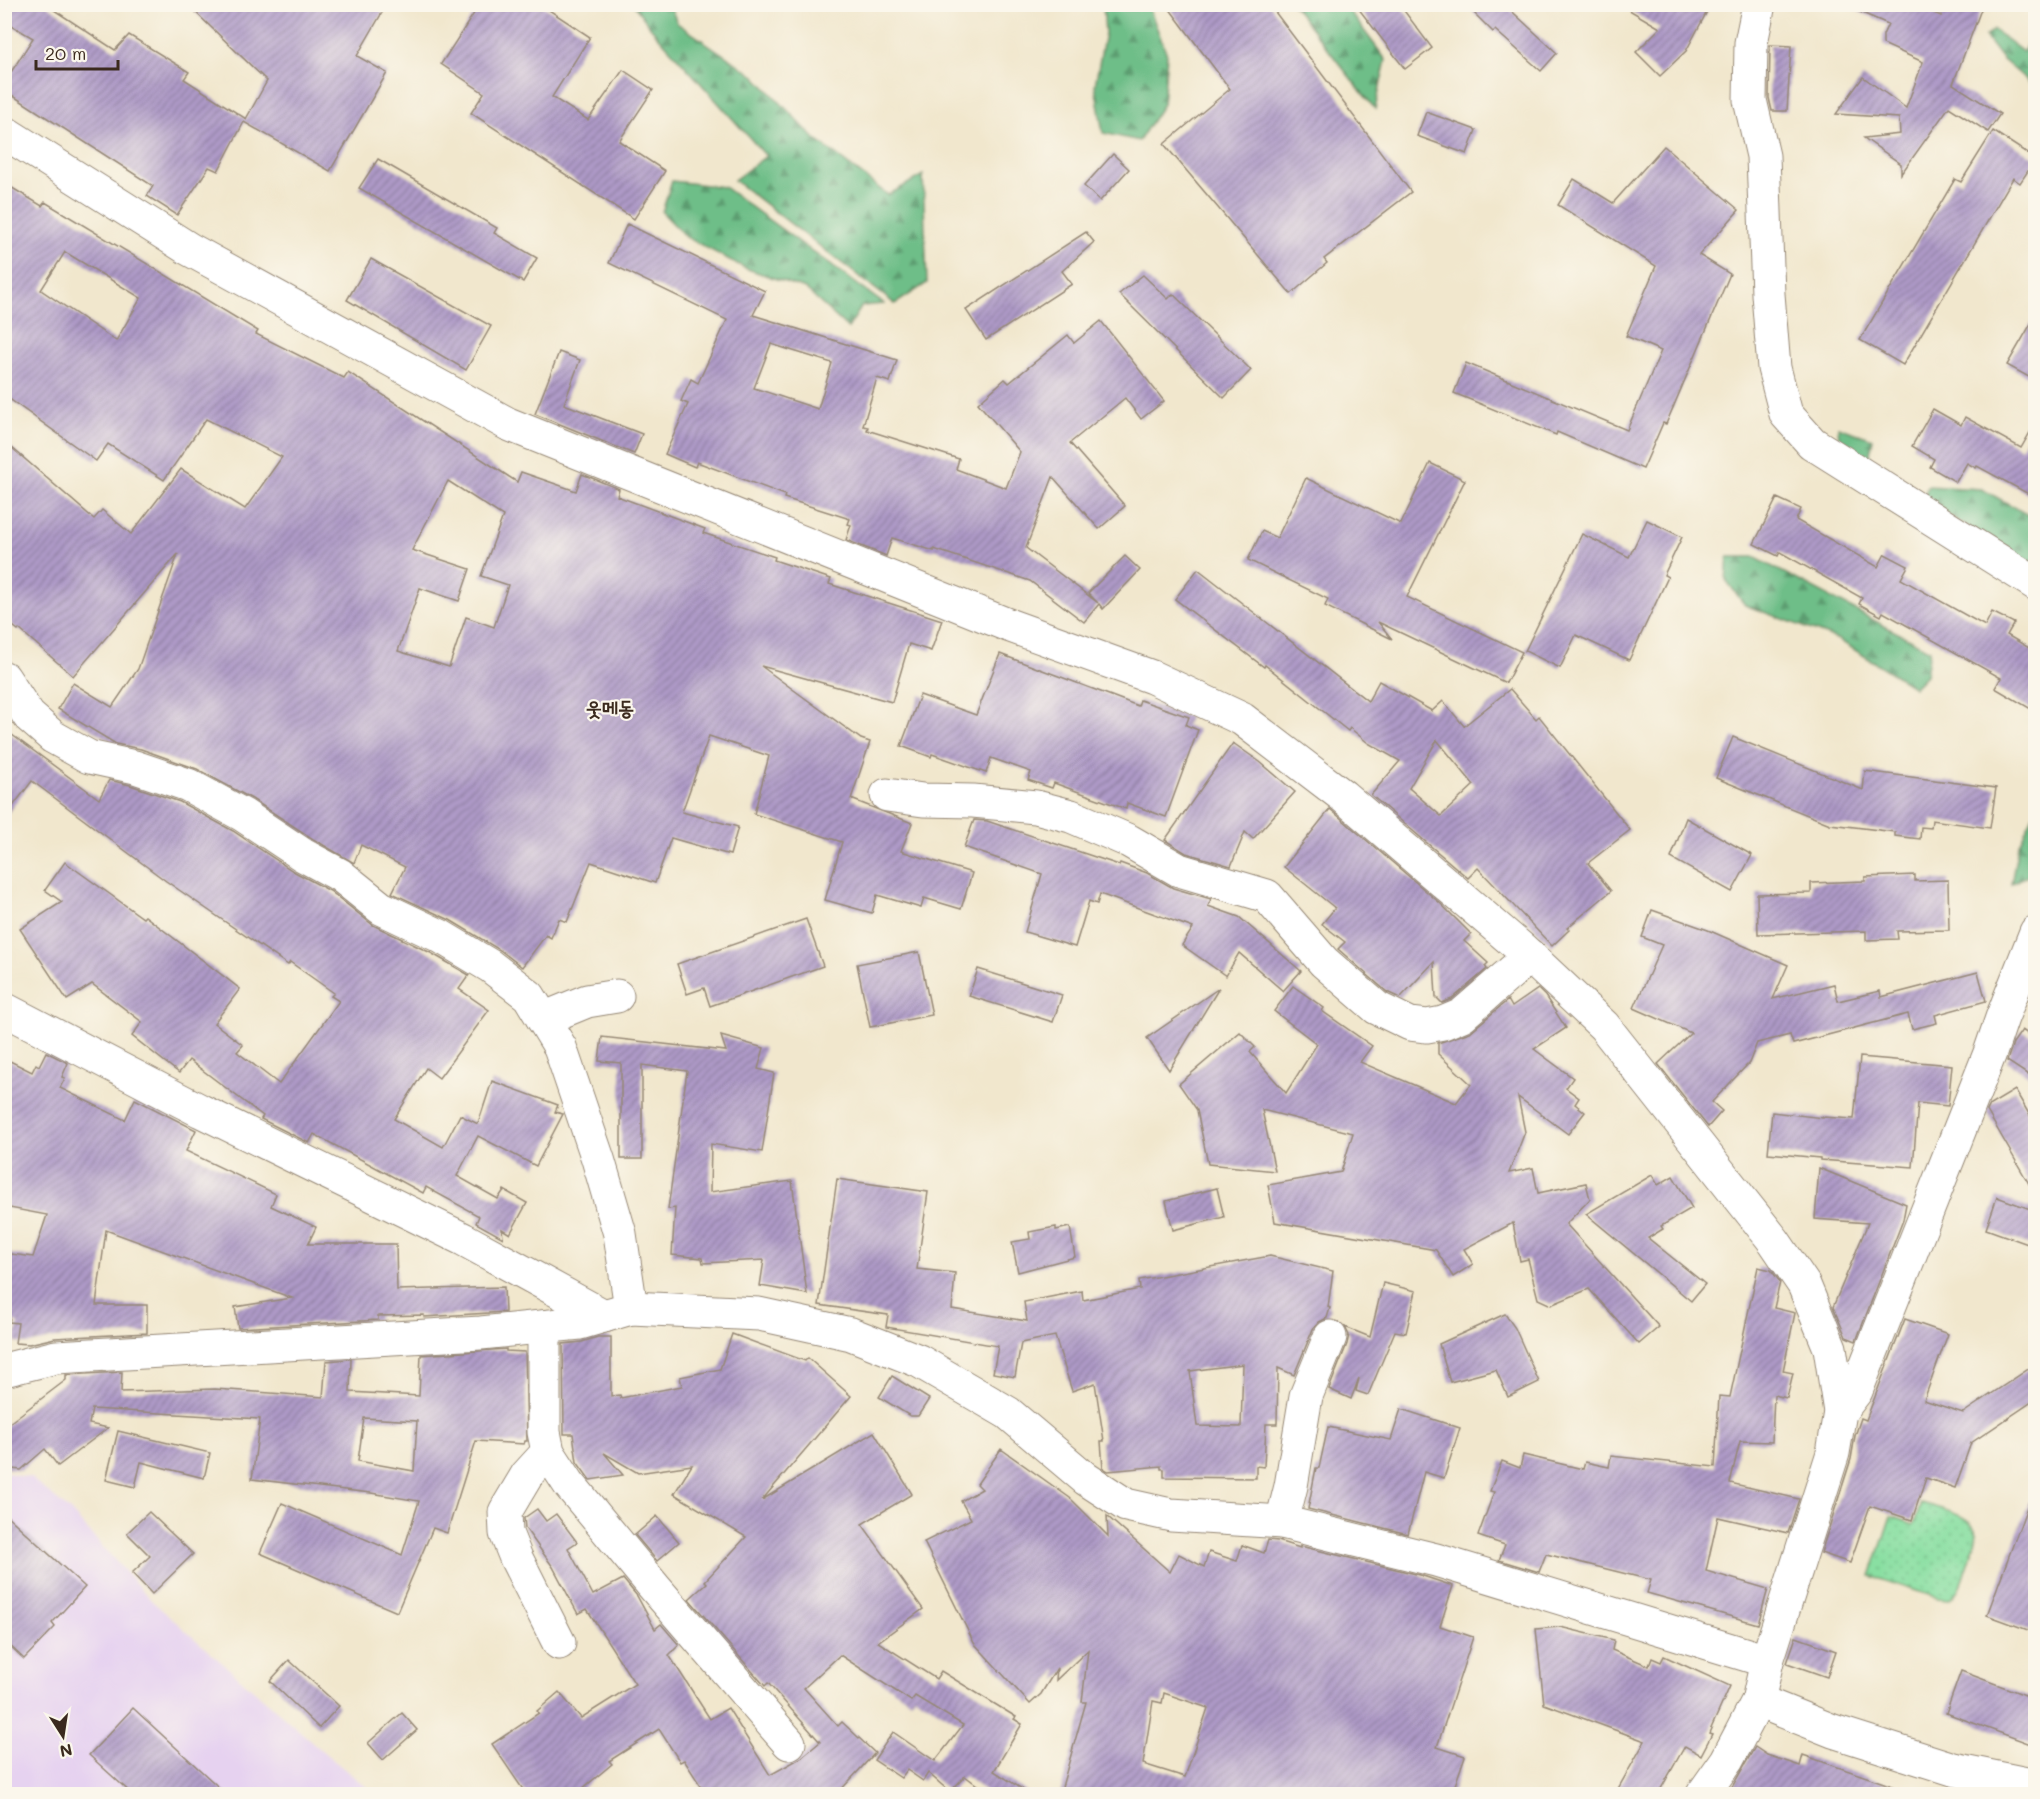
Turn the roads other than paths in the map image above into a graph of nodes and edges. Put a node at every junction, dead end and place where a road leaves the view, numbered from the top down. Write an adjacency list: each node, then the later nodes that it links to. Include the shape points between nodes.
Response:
1 (1759, 4): 3 (street, via 1751,43 1750,100 1763,156 1774,368 1786,414 1812,443)
2 (4, 132): 7 (street, via 189,249 508,424 1008,625 1152,676 1242,719 1343,796)
3 (2036, 584)
4 (4, 678): 10 (street, via 29,716 53,737 89,757 188,785 243,815 340,875 381,908 490,966 529,996)
5 (887, 795): 7 (street, via 1036,807 1071,816 1129,841 1179,870 1267,896 1324,962 1377,1008 1410,1024 1427,1026 1462,1015)
6 (2036, 932): 15 (street, via 1856,1390)
7 (1530, 956): 15 (street, via 1604,1026 1798,1276 1830,1348)
8 (617, 996): 10 (street, via 587,1001)
9 (4, 1009): 11 (street, via 201,1111)
10 (543, 1019): 11 (street, via 560,1047 621,1234)
11 (618, 1312): 12 (street, via 580,1323); 17 (street, via 759,1314 851,1334 919,1360 1008,1413 1086,1479 1126,1505 1171,1515)
12 (544, 1327): 14 (street, via 56,1357); 16 (street, via 543,1432)
13 (1330, 1337): 17 (street, via 1306,1396)
14 (4, 1370)
15 (1840, 1412): 19 (street, via 1833,1453)
16 (548, 1452): 18 (street, via 527,1475 506,1512 506,1533); 21 (street, via 569,1484 655,1588)
17 (1282, 1522): 19 (street, via 1436,1560)
18 (559, 1643)
19 (1767, 1661): 20 (street)
20 (1758, 1701): 22 (street, via 1833,1731 1953,1769); 23 (street, via 1727,1760)
21 (789, 1743)
22 (2036, 1786)
23 (1703, 1794)

